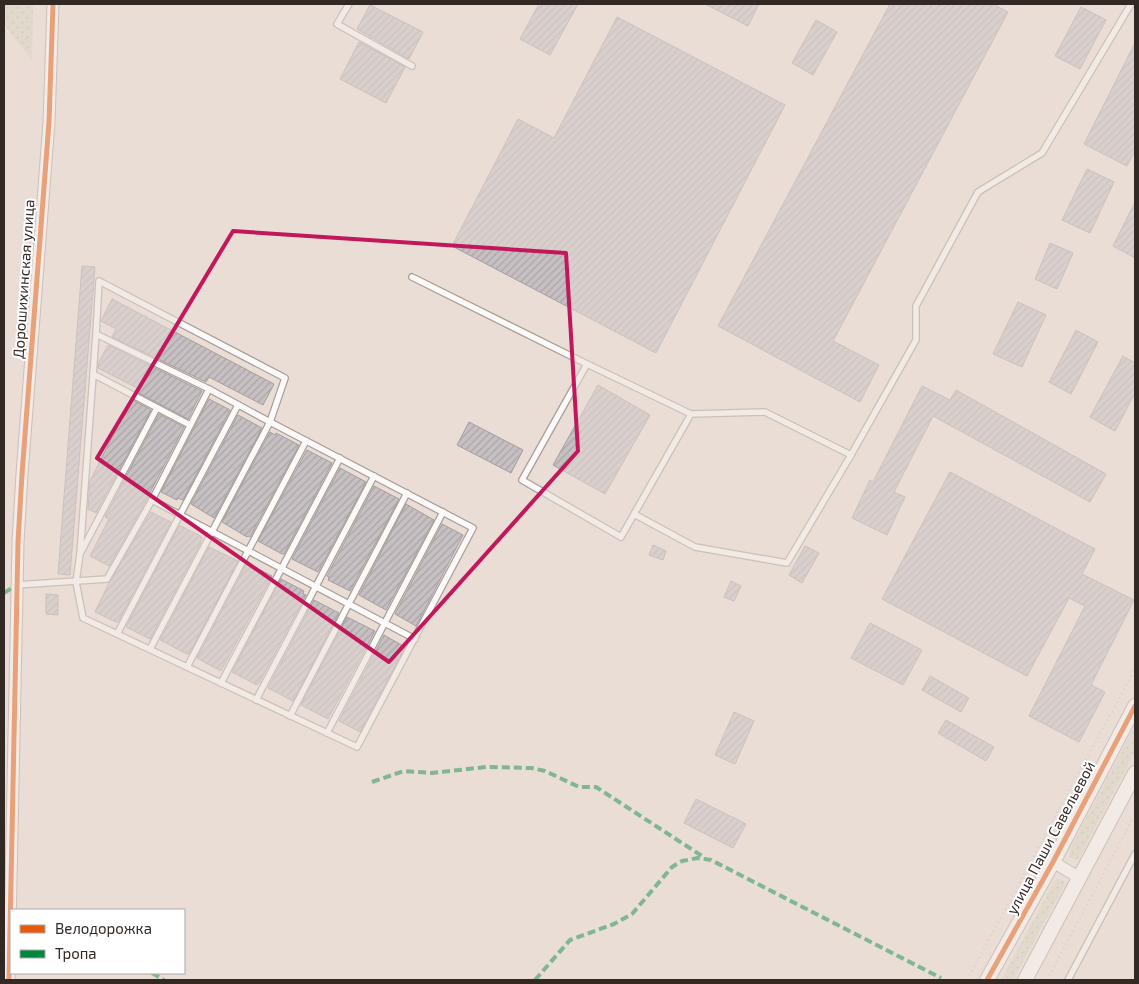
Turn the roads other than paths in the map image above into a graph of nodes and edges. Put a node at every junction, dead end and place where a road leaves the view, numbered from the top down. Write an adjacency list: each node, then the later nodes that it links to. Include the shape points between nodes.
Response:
1 (53, 4): 29 (street, Дорошихинская улица, via 49,122)
2 (349, 4): 4 (lane, via 337,24)
3 (1131, 4): 16 (lane, via 1042,153 978,192 916,306 916,340)
4 (412, 66)
5 (412, 277): 7 (lane)
6 (96, 334): 8 (lane); 9 (lane); 13 (lane, via 99,281 285,378)
7 (587, 364): 12 (lane); 22 (lane, via 522,480 622,537)
8 (93, 374): 11 (lane); 26 (lane)
9 (209, 389): 10 (lane); 14 (lane)
10 (238, 405): 13 (lane); 23 (lane)
11 (157, 408): 14 (lane); 26 (lane)
12 (690, 414): 16 (lane, via 765,412); 22 (lane)
13 (270, 422): 15 (lane); 24 (lane)
14 (190, 425): 20 (lane)
15 (306, 440): 17 (lane); 25 (lane)
16 (851, 455): 22 (lane, via 787,563 695,547)
17 (340, 458): 18 (lane); 27 (lane)
18 (374, 476): 19 (lane); 30 (lane)
19 (407, 494): 21 (lane); 31 (lane)
20 (152, 500): 23 (lane); 28 (lane, via 107,579)
21 (443, 512): 32 (lane); 34 (lane, via 473,528)
22 (634, 514)
23 (180, 515): 24 (lane); 33 (lane)
24 (212, 532): 25 (lane); 35 (lane)
25 (248, 551): 27 (lane); 36 (lane)
26 (80, 554): 28 (lane)
27 (282, 568): 30 (lane); 37 (lane)
28 (76, 582): 29 (lane); 33 (lane, via 83,618)
29 (16, 585): 46 (street, Дорошихинская улица)
30 (316, 587): 31 (lane); 38 (lane)
31 (349, 604): 32 (lane); 40 (lane)
32 (385, 623): 34 (lane); 41 (lane)
33 (117, 634): 35 (lane)
34 (415, 639): 41 (lane, via 357,747)
35 (150, 650): 36 (lane)
36 (187, 667): 37 (lane)
37 (221, 683): 38 (lane)
38 (256, 700): 40 (lane)
39 (1135, 706): 44 (street, улица Паши Савельевой)
40 (290, 716): 41 (lane)
41 (327, 733)
42 (1134, 776): 45 (street)
43 (1135, 854): 51 (lane)
44 (1053, 862): 45 (street); 49 (street, улица Паши Савельевой)
45 (1080, 878): 50 (street)
46 (10, 909)
47 (10, 924): 48 (street, Дорошихинская улица)
48 (9, 980)
49 (987, 980)
50 (1026, 980)
51 (1068, 980)

